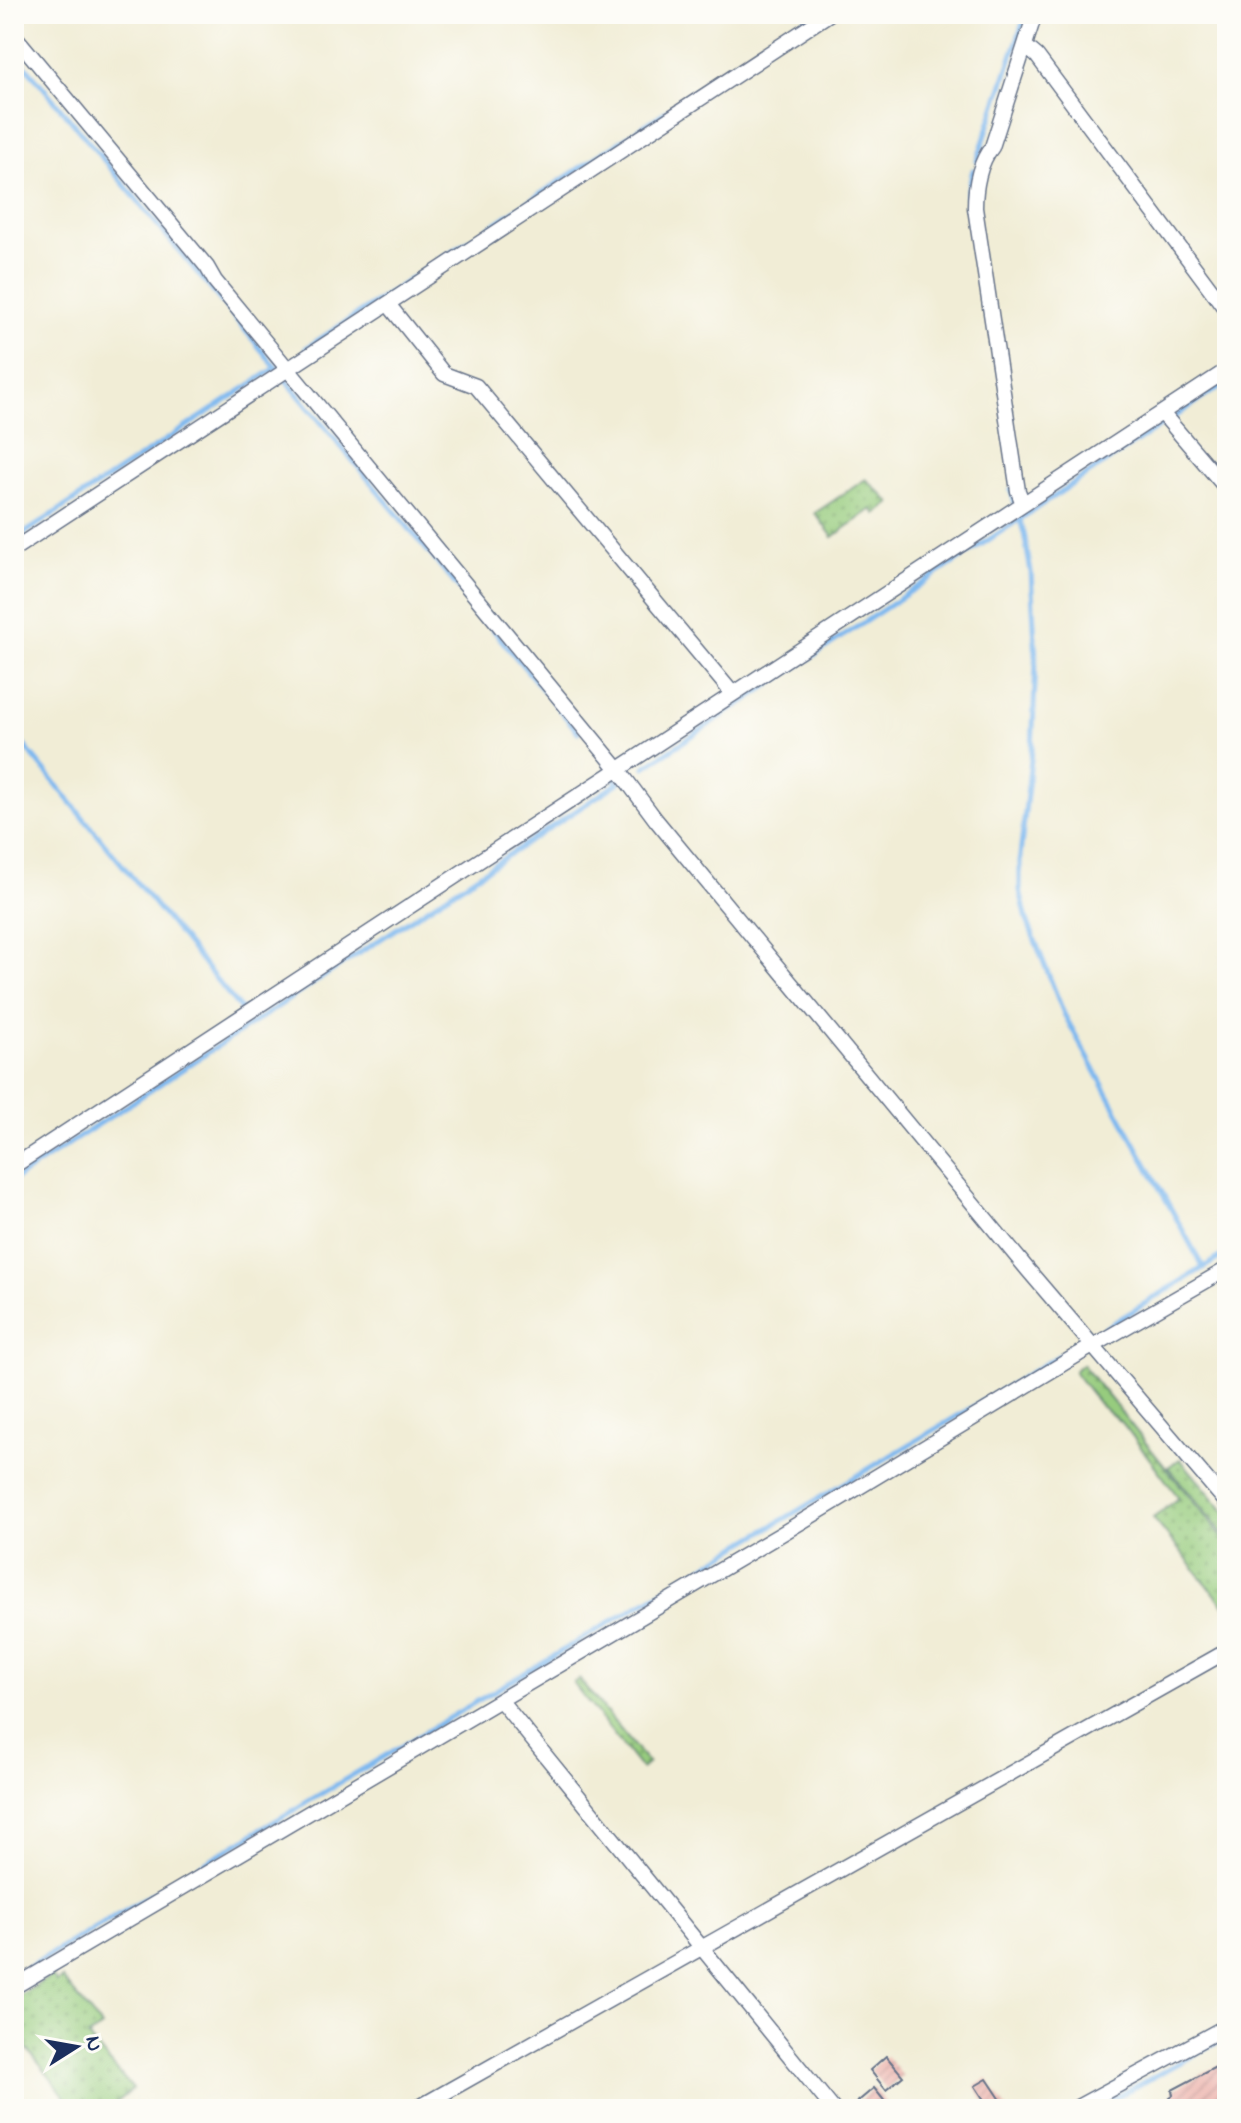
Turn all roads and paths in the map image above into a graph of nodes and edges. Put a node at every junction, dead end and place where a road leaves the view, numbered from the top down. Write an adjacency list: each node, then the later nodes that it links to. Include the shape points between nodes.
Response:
1 (829, 14): 5 (street)
2 (1035, 14): 4 (street)
3 (14, 35): 7 (street)
4 (1025, 46): 6 (street); 11 (street, via 976,185 975,208)
5 (388, 304): 7 (street); 13 (street, via 444,374 476,386)
6 (1227, 311)
7 (287, 369): 12 (street); 14 (street)
8 (1227, 370): 9 (street)
9 (1166, 418): 10 (street); 11 (street)
10 (1227, 489)
11 (1018, 507): 13 (street)
12 (14, 549)
13 (733, 694): 14 (street)
14 (618, 769): 15 (street); 17 (street)
15 (14, 1166)
16 (1227, 1269): 17 (street)
17 (1090, 1341): 18 (street); 20 (street)
18 (1227, 1503)
19 (1227, 1651): 21 (street)
20 (501, 1701): 21 (street); 22 (street)
21 (700, 1947): 24 (street); 25 (street)
22 (14, 1987)
23 (1227, 2026): 26 (street)
24 (416, 2109)
25 (833, 2109)
26 (1074, 2109)

